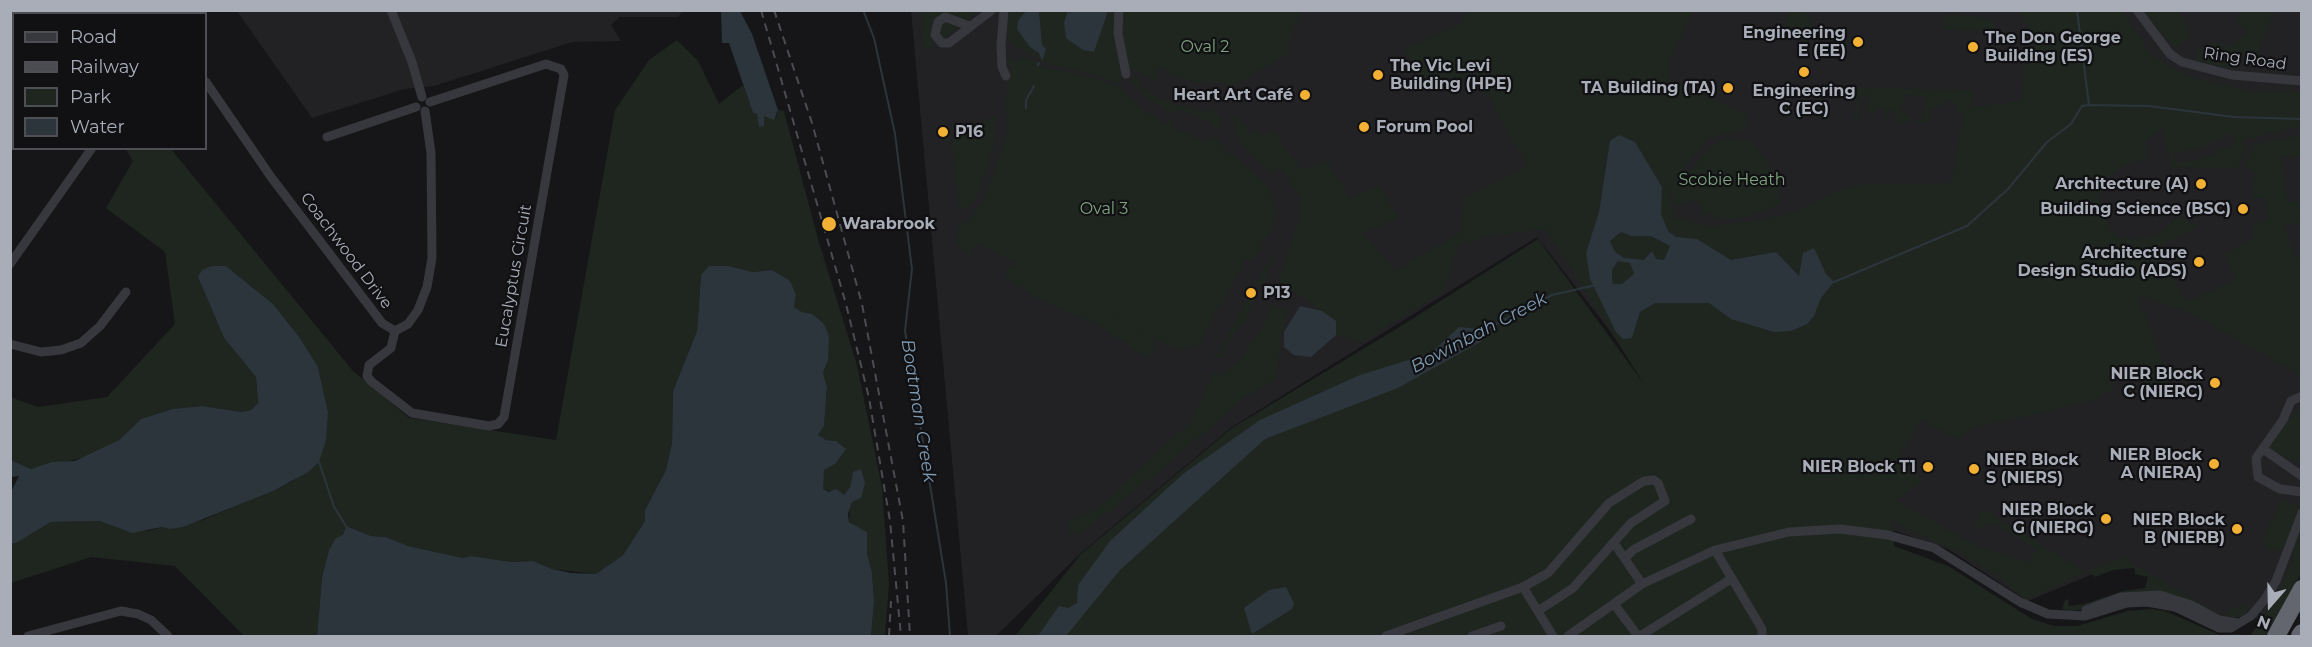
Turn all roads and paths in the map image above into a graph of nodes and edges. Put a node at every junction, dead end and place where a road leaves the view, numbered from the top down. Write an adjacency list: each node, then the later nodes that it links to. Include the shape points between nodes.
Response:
1 (391, 10): 11 (street)
2 (992, 10): 6 (street)
3 (1004, 10): 8 (street, via 1001,45)
4 (1119, 10): 7 (street, via 1118,33)
5 (2137, 10): 9 (street, Ring Road, via 2170,54 2182,62 2223,74)
6 (969, 26)
7 (1126, 74)
8 (1006, 76)
9 (2301, 81)
10 (207, 83): 17 (street, Coachwood Drive, via 271,177 382,323)
11 (426, 99): 12 (street, via 416,102); 17 (street, Eucalyptus Circuit, via 546,64 561,69 564,75 504,417 489,426 412,413 372,382 367,376 369,365 391,348)
12 (421, 109): 13 (street); 17 (street, Coachwood Drive, via 431,153 432,258 418,310 408,324)
13 (327, 137)
14 (88, 151): 15 (street)
15 (10, 264)
16 (126, 292): 18 (street, via 81,343 41,352)
17 (395, 331)
18 (10, 344)
19 (2301, 396): 20 (street, via 2291,401)
20 (2263, 449): 21 (street); 22 (street, via 2256,458 2258,477 2280,489)
21 (2301, 476)
22 (2301, 492)
23 (2301, 513): 26 (street, via 2271,590 2252,616 2235,626 2219,628 2182,605 2147,602 2127,603 2085,616 2048,614 2032,609 1934,549 1866,531 1789,532)
24 (1691, 519): 27 (street)
25 (1614, 543): 27 (street); 30 (street, via 1631,523 1665,501 1654,480 1644,481 1609,503 1548,573); 33 (street, via 1573,588)
26 (1715, 550): 28 (street); 29 (street)
27 (1626, 557): 29 (street)
28 (1731, 579): 41 (street); 42 (street, via 1762,629)
29 (1642, 584): 32 (street)
30 (1523, 587): 33 (street); 37 (street)
31 (2301, 589): 43 (highway)
32 (1614, 604): 40 (street); 41 (street)
33 (1538, 611): 39 (street)
34 (1501, 626): 38 (street)
35 (28, 636): 36 (street, via 121,611 151,620)
36 (168, 636)
37 (1386, 636)
38 (1472, 636)
39 (1553, 636)
40 (1568, 636)
41 (1639, 636)
42 (1762, 636)
43 (2276, 636)

